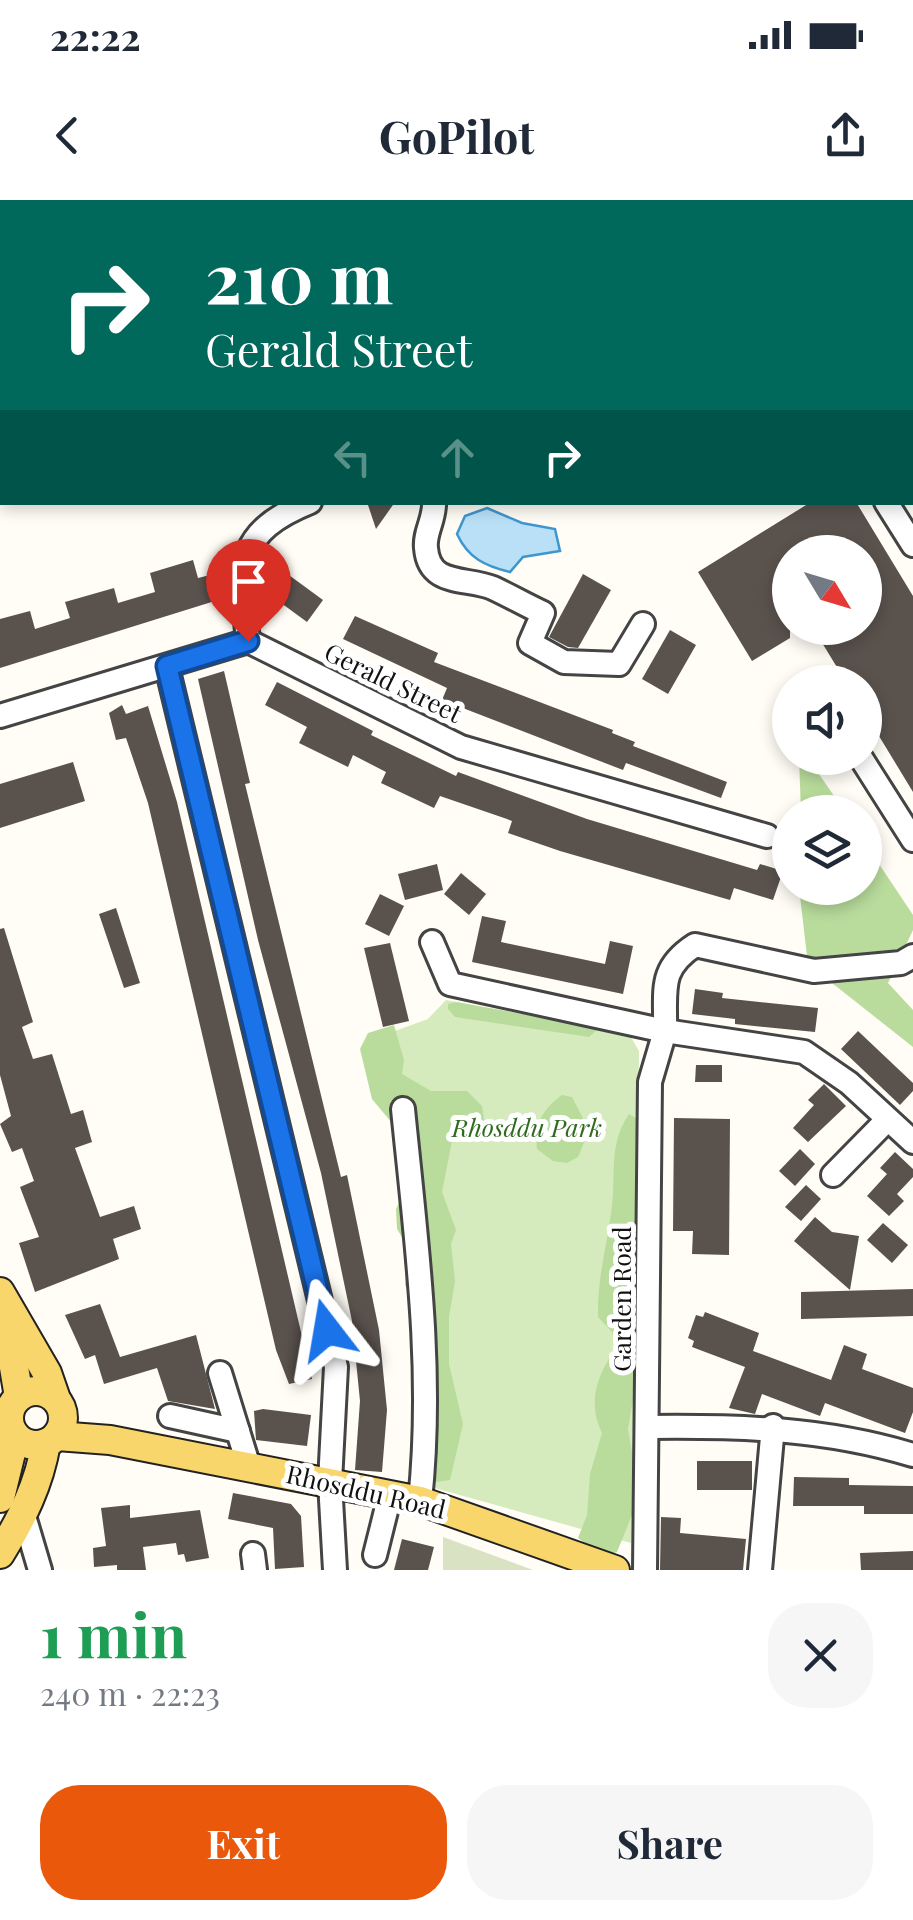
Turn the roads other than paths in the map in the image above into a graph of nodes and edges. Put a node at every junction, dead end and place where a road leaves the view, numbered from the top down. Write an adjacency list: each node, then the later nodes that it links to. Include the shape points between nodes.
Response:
1 (305, 505): 6 (street, via 260,532 241,566)
2 (434, 505): 5 (street, via 425,543 429,564 444,578 488,586 543,613 530,644 564,662 619,664)
3 (888, 505): 4 (street)
4 (913, 546)
5 (644, 624)
6 (248, 641): 7 (street); 10 (street, Gerald Street, via 461,747)
7 (167, 666): 8 (street); 29 (street, via 336,1367)
8 (0, 716)
9 (872, 775): 11 (street)
10 (767, 836)
11 (913, 840)
12 (432, 942): 14 (street, via 450,984)
13 (913, 956): 14 (street, Garden Road, via 814,971 695,945 674,958 666,976)
14 (666, 1030): 16 (street, via 804,1052); 24 (street, Garden Road, via 650,1082)
15 (402, 1109): 32 (street, via 425,1328)
16 (887, 1120): 17 (street); 18 (street)
17 (913, 1142)
18 (834, 1176)
19 (2, 1311): 21 (main road); 23 (main road, via 46,1372)
20 (220, 1374): 26 (street)
21 (9, 1412): 23 (main road, Rhosddu Road, via 33,1391); 23 (main road, Rhosddu Road, via 30,1445); 31 (main road)
22 (170, 1416): 26 (street)
23 (55, 1422): 28 (main road, Rhosddu Road, via 110,1440); 33 (main road)
24 (648, 1426): 25 (street); 39 (street, Garden Road)
25 (773, 1426): 27 (street, via 854,1437); 40 (street)
26 (238, 1430): 28 (street)
27 (913, 1455)
28 (249, 1467): 29 (main road, Rhosddu Road)
29 (330, 1482): 30 (main road, Rhosddu Road); 37 (street)
30 (390, 1495): 32 (main road, Rhosddu Road); 35 (street)
31 (0, 1498)
32 (420, 1502): 38 (main road, Rhosddu Road)
33 (24, 1516): 34 (main road); 36 (street)
34 (0, 1554)
35 (375, 1555)
36 (40, 1570)
37 (335, 1570)
38 (615, 1570)
39 (645, 1570)
40 (760, 1570)

